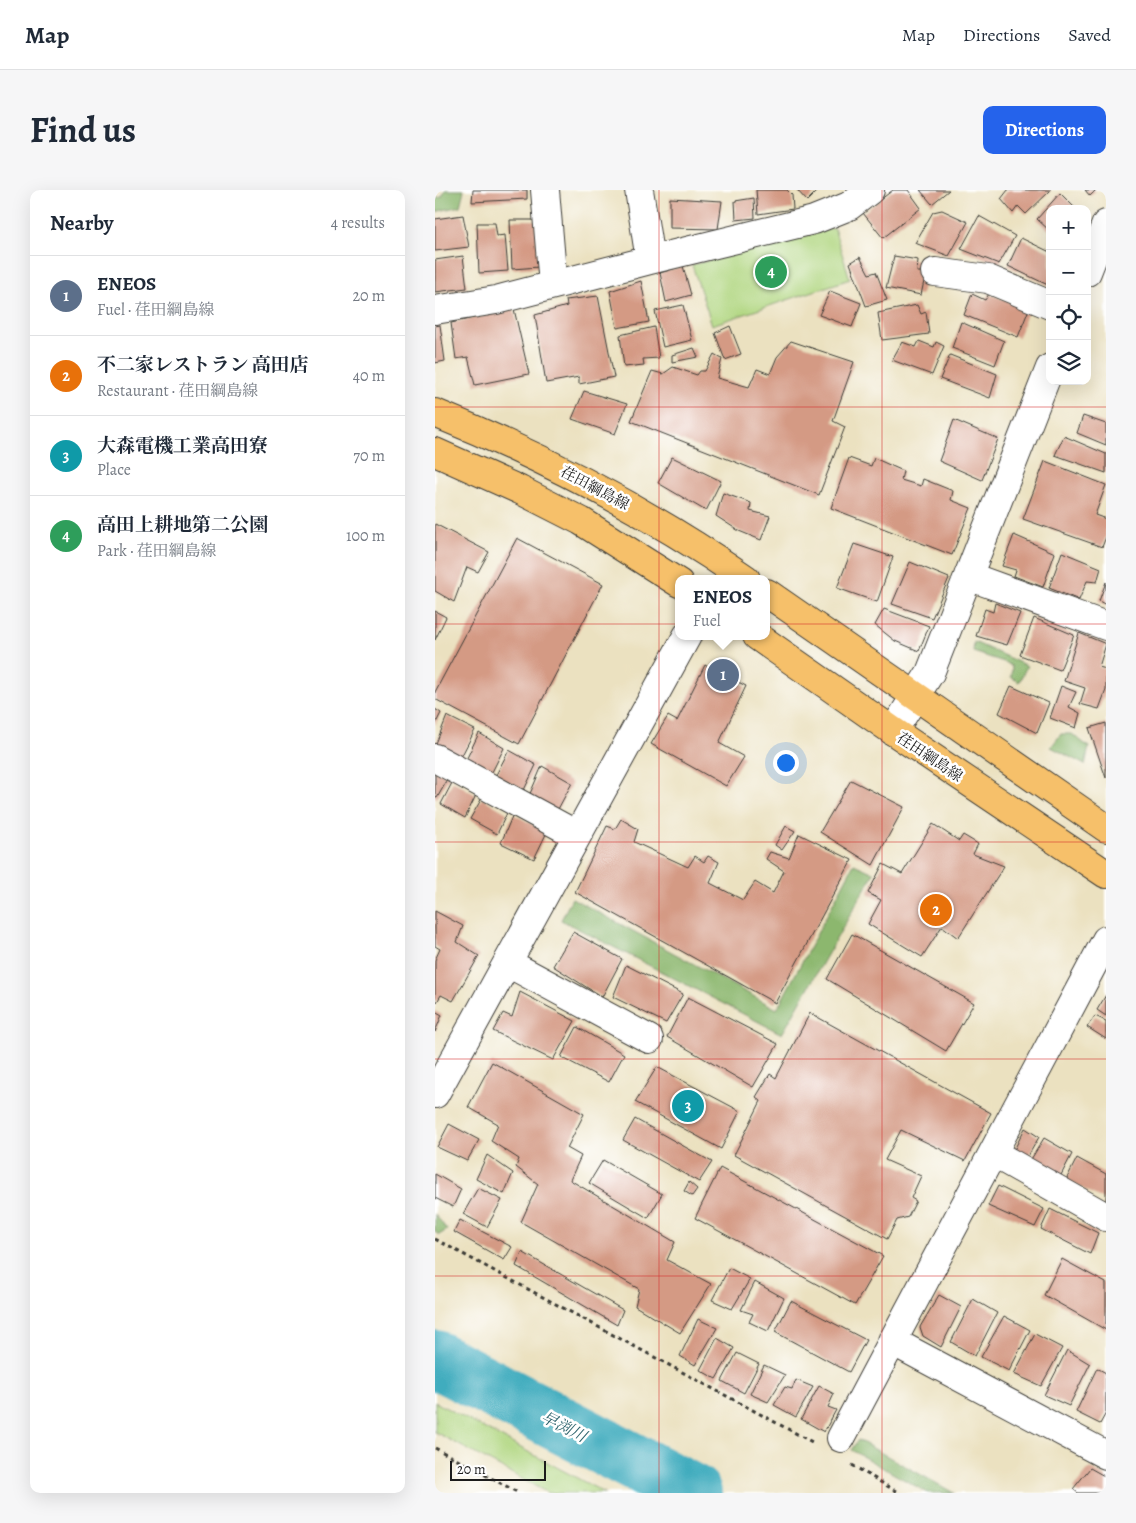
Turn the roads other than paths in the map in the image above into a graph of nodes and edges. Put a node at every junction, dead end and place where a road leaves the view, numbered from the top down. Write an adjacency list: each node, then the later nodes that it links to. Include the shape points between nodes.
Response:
1 (545, 190): 8 (street)
2 (639, 190): 5 (street)
3 (870, 190): 5 (street, via 849,206 814,220)
4 (1106, 224): 6 (street)
5 (650, 260): 8 (street)
6 (1091, 262)
7 (935, 272): 9 (street, via 988,279)
8 (553, 286): 10 (street)
9 (1046, 303)
10 (435, 310)
11 (1046, 378): 15 (street)
12 (435, 414): 14 (main road, 荏田綱島線, via 537,458 617,500)
13 (435, 452): 16 (main road, via 581,521)
14 (729, 574)
15 (968, 576): 18 (street); 21 (street, via 930,672)
16 (675, 580)
17 (770, 595): 21 (main road)
18 (1106, 626)
19 (685, 640): 25 (street)
20 (763, 640): 22 (main road, 荏田綱島線)
21 (917, 696): 22 (street); 24 (main road)
22 (893, 731): 26 (main road, 荏田綱島線)
23 (435, 758): 25 (street)
24 (1106, 828)
25 (577, 835): 28 (street)
26 (1106, 874)
27 (1106, 940): 31 (street)
28 (508, 963): 29 (street); 30 (street)
29 (649, 1039)
30 (435, 1094)
31 (993, 1153): 32 (street); 33 (street)
32 (1106, 1217)
33 (892, 1341): 34 (street); 35 (street)
34 (828, 1441)
35 (1106, 1455)

